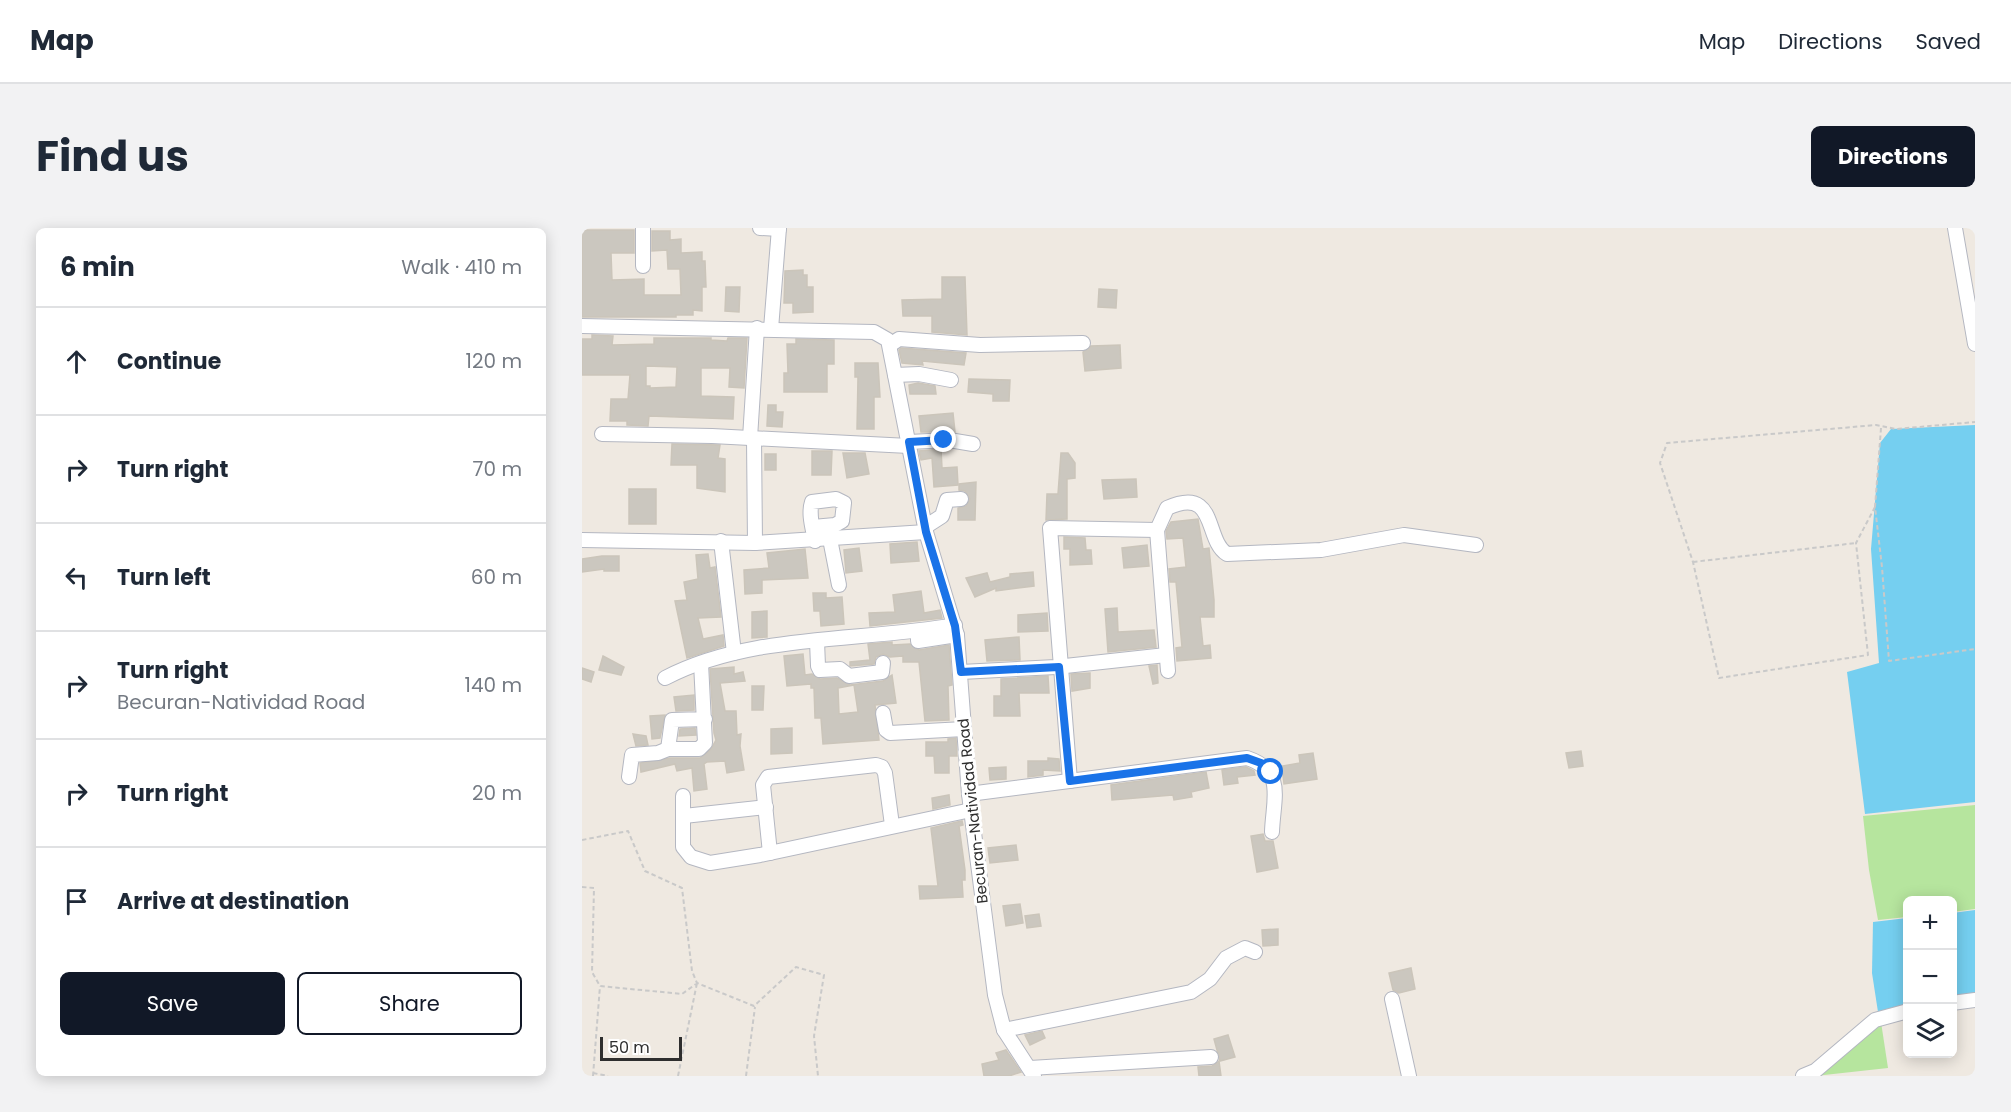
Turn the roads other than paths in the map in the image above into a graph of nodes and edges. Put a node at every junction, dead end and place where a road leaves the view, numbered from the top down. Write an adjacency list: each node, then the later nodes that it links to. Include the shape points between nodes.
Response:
1 (643, 228): 5 (street)
2 (760, 228): 4 (street)
3 (1955, 228): 9 (street)
4 (779, 229): 7 (street)
5 (642, 266)
6 (582, 326): 7 (street)
7 (764, 329): 10 (street, via 874,332 884,336); 14 (street)
8 (1083, 343): 10 (street, via 980,345 899,339)
9 (1975, 344)
10 (890, 345): 11 (street, Becuran-Natividad Road)
11 (896, 375): 12 (street, via 920,374); 15 (street, Becuran-Natividad Road)
12 (951, 380)
13 (602, 434): 14 (street)
14 (752, 439): 15 (street); 23 (street)
15 (909, 444): 16 (street, via 949,440); 18 (street, Becuran-Natividad Road)
16 (973, 444)
17 (961, 498): 18 (street, via 947,500 942,516)
18 (926, 530): 20 (street); 26 (street, Becuran-Natividad Road)
19 (1157, 530): 24 (street, via 1167,508 1177,503 1198,505 1205,512 1218,545 1227,554 1321,549 1404,535); 29 (street); 32 (street, via 1050,528)
20 (830, 539): 23 (street, via 814,534); 25 (street)
21 (582, 540): 22 (street)
22 (721, 541): 23 (street); 28 (street)
23 (755, 543)
24 (1476, 545)
25 (839, 585)
26 (956, 630): 27 (street); 34 (street, Becuran-Natividad Road)
27 (817, 640): 28 (street); 31 (street, via 820,670 840,669 849,676 876,674 882,672)
28 (734, 653): 30 (street)
29 (1166, 655): 32 (street); 33 (street)
30 (702, 663): 35 (street); 37 (street)
31 (883, 663)
32 (1059, 667): 34 (street); 41 (street)
33 (1168, 671)
34 (961, 672): 38 (street, Becuran-Natividad Road)
35 (665, 678)
36 (883, 713): 38 (street, via 890,733)
37 (705, 718): 39 (street, via 672,720); 39 (street, via 703,747)
38 (964, 729): 42 (street, Becuran-Natividad Road)
39 (668, 748): 40 (street, via 662,753 632,755)
40 (629, 777)
41 (1070, 781): 42 (street); 48 (street, via 1247,758 1267,767 1274,778)
42 (969, 794): 45 (street, Becuran-Natividad Road)
43 (683, 796): 46 (street)
44 (766, 807): 46 (street); 47 (street, via 763,785 768,777 876,765 885,773); 49 (street)
45 (970, 810): 47 (street); 55 (street, Becuran-Natividad Road, via 995,995)
46 (684, 816): 49 (street, via 683,847 691,857 716,863)
47 (892, 825): 49 (street)
48 (1272, 832)
49 (770, 853)
50 (1255, 952): 55 (street, via 1245,948 1226,958 1210,980 1182,995)
51 (1392, 999): 58 (street)
52 (1975, 1000): 53 (street)
53 (1957, 1002)
54 (1903, 1012): 59 (street, via 1875,1020 1815,1071)
55 (1004, 1030): 57 (street, Becuran-Natividad Road)
56 (1211, 1057): 57 (street)
57 (1029, 1073)
58 (1409, 1076)
59 (1803, 1076)

